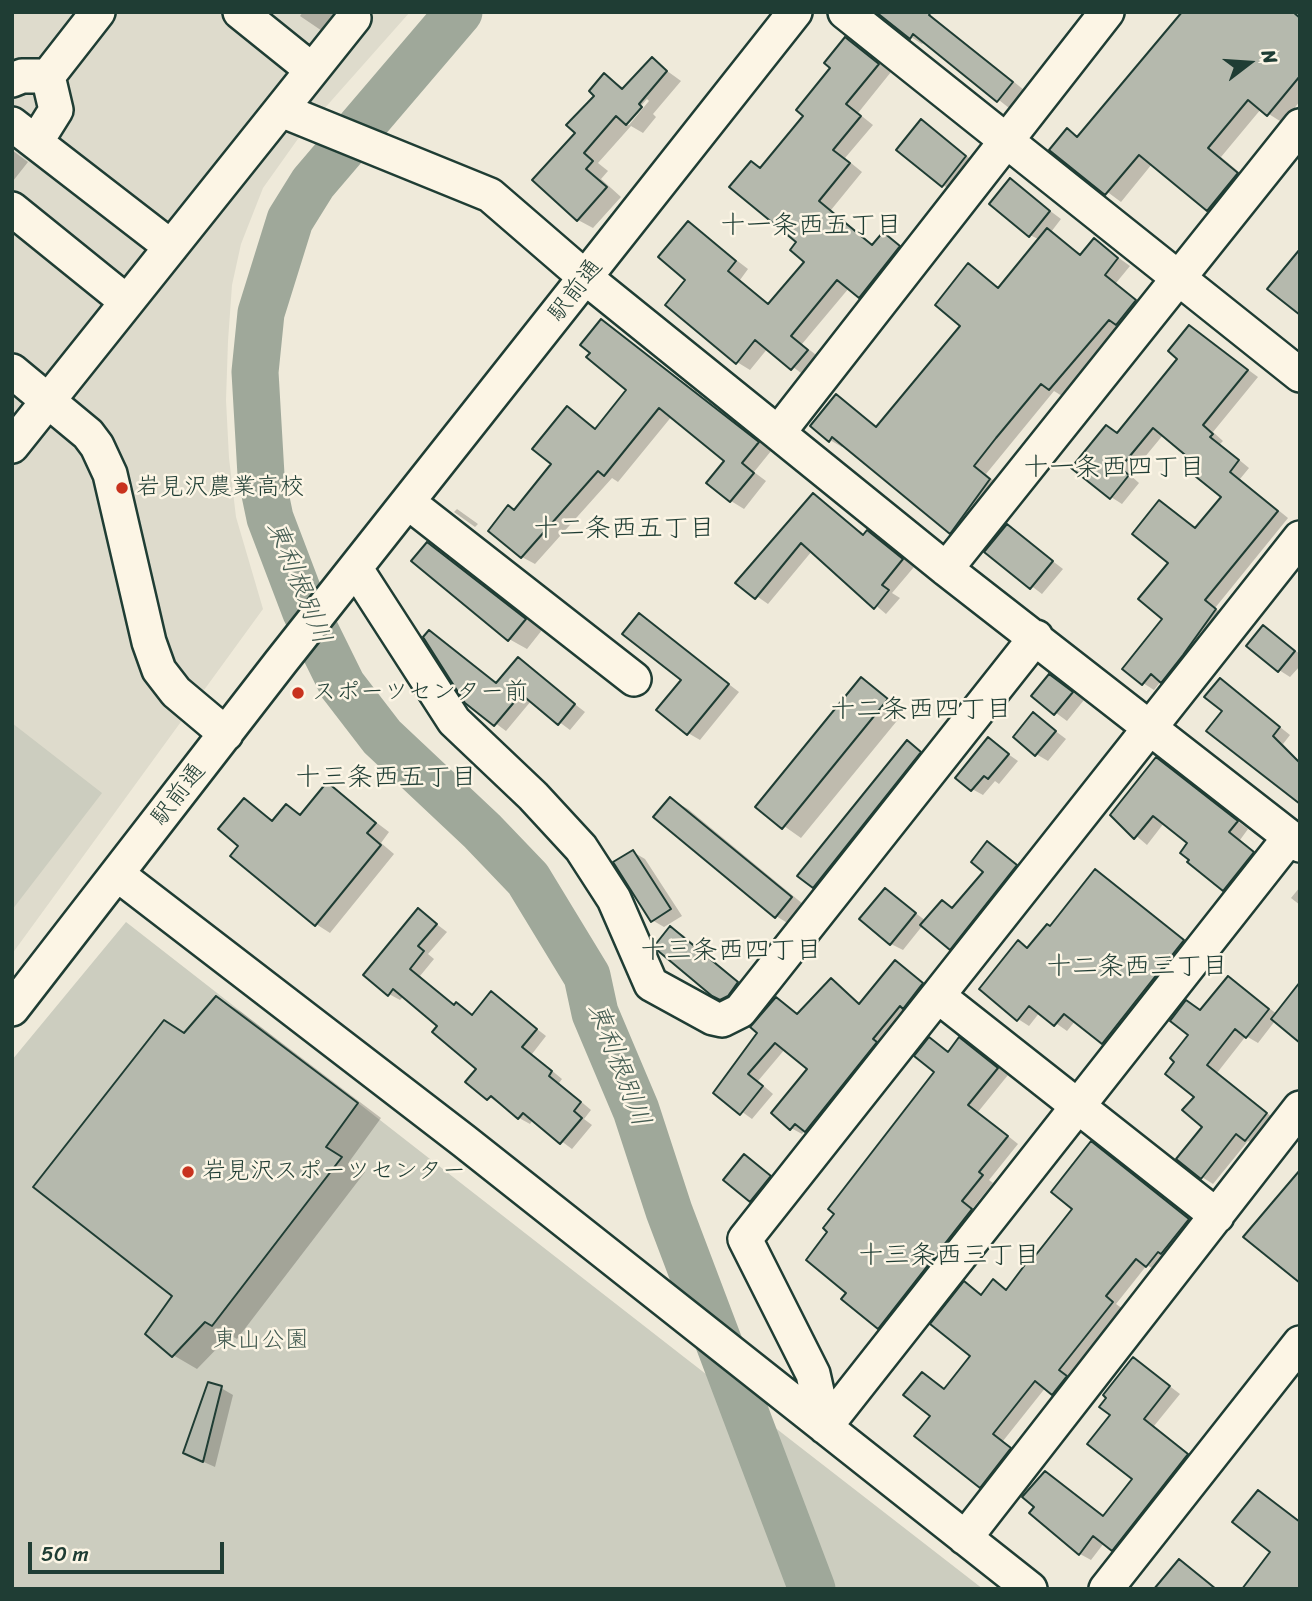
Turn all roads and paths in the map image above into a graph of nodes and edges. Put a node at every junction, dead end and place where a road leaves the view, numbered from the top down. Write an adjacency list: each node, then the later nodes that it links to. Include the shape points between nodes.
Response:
1 (98, 12): 8 (street)
2 (240, 12): 7 (street)
3 (795, 12): 17 (street, 駅前通)
4 (845, 12): 13 (street)
5 (1107, 12): 13 (street)
6 (354, 18): 7 (street)
7 (312, 70): 10 (street)
8 (48, 76): 9 (street); 12 (street, via 56,110)
9 (12, 80)
10 (293, 115): 15 (street); 17 (street, via 490,195)
11 (1300, 126): 16 (street)
12 (24, 133): 15 (street)
13 (1005, 142): 16 (street); 22 (street)
14 (12, 209): 18 (street)
15 (171, 247): 18 (street)
16 (1177, 277): 20 (street); 26 (street)
17 (586, 278): 22 (street); 24 (street, 駅前通)
18 (127, 302): 21 (street)
19 (12, 371): 21 (street)
20 (1300, 375)
21 (48, 400): 23 (street); 31 (street, via 88,434 107,467 159,670 176,692)
22 (779, 433): 26 (street)
23 (12, 446)
24 (410, 503): 27 (street, 駅前通); 29 (street)
25 (1300, 538): 30 (street)
26 (946, 569): 28 (street)
27 (351, 575): 28 (street, via 454,721 533,796 593,866 627,926 650,984 722,1020 740,1012); 31 (street, 駅前通)
28 (1036, 637): 30 (street)
29 (634, 679)
30 (1147, 727): 32 (street); 34 (street)
31 (226, 734): 33 (street, 駅前通)
32 (1295, 841): 36 (street)
33 (117, 874): 35 (street, 駅前通); 40 (street)
34 (938, 996): 36 (street); 40 (street, via 745,1238 813,1374)
35 (12, 1009)
36 (1078, 1105): 38 (street); 40 (street)
37 (1300, 1108): 38 (street)
38 (1217, 1216): 41 (street)
39 (1300, 1343): 43 (street)
40 (825, 1427): 41 (street)
41 (965, 1538): 42 (street)
42 (1030, 1589)
43 (1106, 1589)

